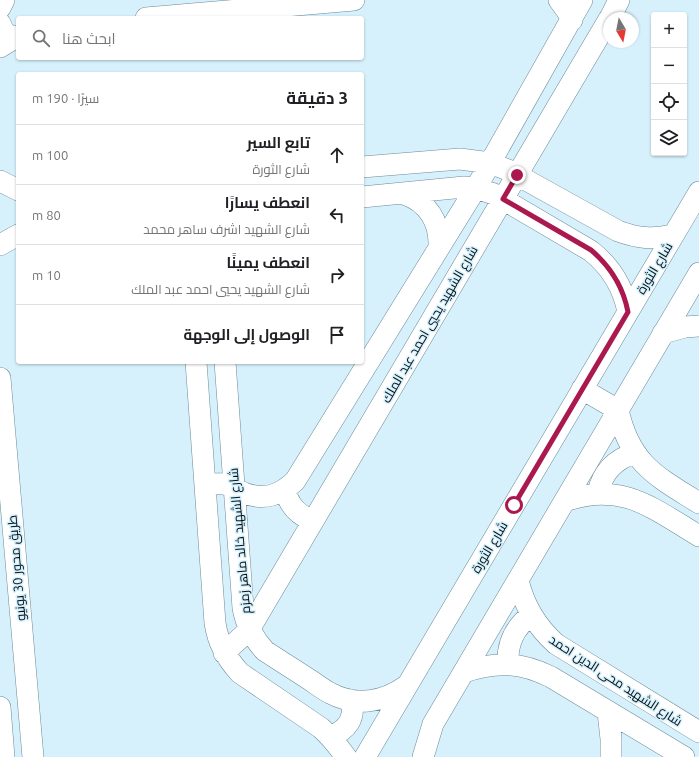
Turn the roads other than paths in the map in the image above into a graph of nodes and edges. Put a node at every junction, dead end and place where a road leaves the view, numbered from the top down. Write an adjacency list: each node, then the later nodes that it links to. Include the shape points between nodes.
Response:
1 (4, 0): 6 (street)
2 (354, 0): 8 (street)
3 (559, 0): 9 (street)
4 (582, 0): 9 (street)
5 (619, 0): 7 (street, شارع الشهيد يحيي احمد عبد الملك)
6 (0, 8)
7 (612, 12)
8 (169, 16)
9 (572, 20): 11 (street)
10 (603, 28): 13 (street, شارع الشهيد يحيي احمد عبد الملك)
11 (490, 163): 12 (street, via 460,159); 13 (street); 15 (street)
12 (364, 168)
13 (517, 175): 20 (street, شارع الشهيد يحيي احمد عبد الملك); 21 (street, via 622,233 645,238)
14 (0, 181): 16 (street)
15 (476, 188): 18 (street); 20 (street); 24 (street)
16 (16, 189)
17 (699, 192): 21 (street, شارع الثورة)
18 (404, 194): 19 (street); 24 (street, via 413,197 434,218)
19 (364, 197)
20 (503, 199): 26 (street, via 599,257 618,282); 41 (street, شارع الشهيد يحيي احمد عبد الملك)
21 (673, 235): 26 (street, شارع الثورة)
22 (16, 236): 23 (street)
23 (0, 245)
24 (439, 247): 37 (street, via 303,471)
25 (699, 273): 28 (street)
26 (628, 312): 32 (street, شارع الثورة)
27 (699, 326): 28 (street)
28 (663, 333): 33 (street)
29 (196, 364): 35 (street)
30 (225, 364): 36 (street, شارع الشهيد خالد ماهر زمزم)
31 (0, 378): 55 (street, طريق محور 30 يونيو)
32 (582, 389): 33 (street); 49 (street, شارع الثورة)
33 (618, 410): 34 (street, via 624,433); 39 (street)
34 (635, 453): 38 (street, via 620,459 607,470); 40 (street, via 660,479)
35 (205, 485): 36 (street, via 215,483); 46 (street, via 215,623)
36 (234, 487): 37 (street, via 259,496 268,496); 45 (street, شارع الشهيد خالد ماهر زمزم, via 243,608)
37 (285, 490): 41 (street, via 292,507)
38 (598, 493): 39 (street); 42 (street, via 632,498)
39 (565, 501): 43 (street)
40 (699, 503)
41 (313, 521): 45 (street, شارع الشهيد يحيي احمد عبد الملك)
42 (699, 536)
43 (518, 580): 44 (street, شارع الشهيد محى الدين احمد); 48 (street)
44 (531, 615): 47 (street, via 512,636); 53 (street, شارع الشهيد محى الدين احمد, via 556,644)
45 (249, 630): 46 (street, شارع الشهيد يحيي احمد عبد الملك); 50 (street, شارع الشهيد خالد ماهر زمزم, via 265,650 331,694)
46 (224, 653): 54 (street, via 240,673)
47 (508, 664): 48 (street, via 493,664); 52 (street, via 538,671)
48 (464, 672): 60 (street, via 433,724)
49 (407, 686): 50 (street, شارع الشهيد خالد ماهر زمزم, via 383,699); 59 (street, شارع الثورة)
50 (352, 700): 54 (street, via 353,712 349,723 341,732)
51 (0, 707): 57 (street)
52 (608, 712): 56 (street); 61 (street)
53 (699, 732)
54 (330, 736): 58 (street)
55 (34, 752)
56 (676, 756)
57 (4, 757)
58 (346, 757)
59 (365, 757)
60 (423, 757)
61 (611, 757)

